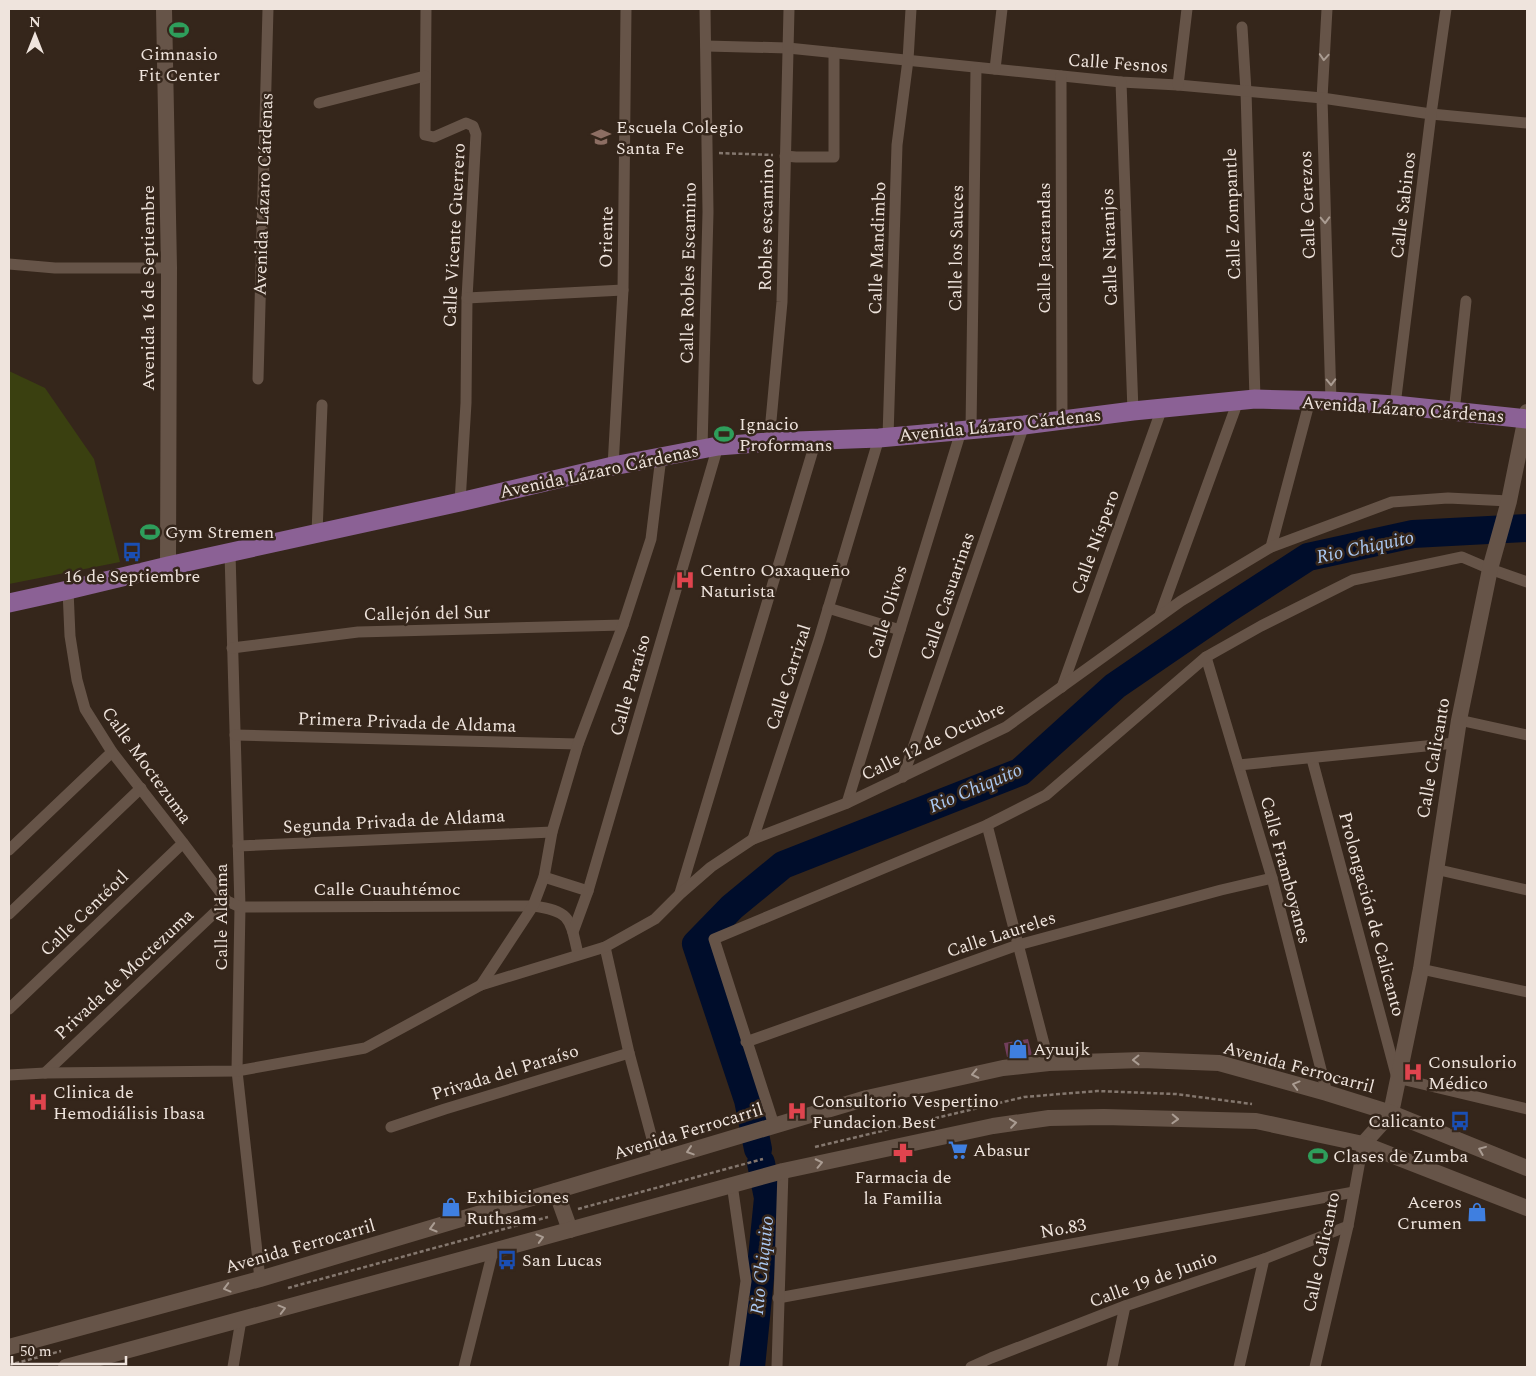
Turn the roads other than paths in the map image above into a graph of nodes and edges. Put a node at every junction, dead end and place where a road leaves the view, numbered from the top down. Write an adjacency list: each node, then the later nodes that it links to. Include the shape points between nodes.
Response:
1 (164, 9): 30 (main road, Avenida 16 de Septiembre)
2 (268, 9): 34 (street, Avenida Lázaro Cárdenas)
3 (426, 9): 19 (street, Calle Vicente Guerrero)
4 (626, 9): 31 (street, Oriente)
5 (705, 9): 13 (street, Calle Robles Escamino)
6 (789, 9): 14 (street, Robles escamino)
7 (911, 9): 16 (street)
8 (1002, 9): 18 (street)
9 (1187, 9): 22 (street)
10 (1327, 9): 24 (street, Calle Cerezos, one-way to 24)
11 (1446, 9): 26 (street, Calle Sabinos)
12 (1242, 27): 23 (street, Calle Zompantle)
13 (706, 46): 14 (street, Calle Fesnos); 50 (street, Calle Robles Escamino)
14 (788, 48): 15 (street, Calle Fesnos); 28 (street, Robles escamino)
15 (834, 53): 16 (street, Calle Fesnos); 28 (street, via 834,157)
16 (908, 60): 17 (street, Calle Fesnos); 47 (street, Calle Mandimbo, via 897,145)
17 (976, 68): 18 (street, Calle Fesnos); 46 (street, Calle los Sauces)
18 (995, 69): 20 (street, Calle Fesnos)
19 (425, 76): 25 (street); 32 (street, Calle Vicente Guerrero, via 425,135 434,137 466,123 473,126 476,134)
20 (1061, 76): 21 (street, Calle Fesnos); 44 (street, Calle Jacarandas)
21 (1121, 82): 22 (street, Calle Fesnos); 41 (street, Calle Naranjos)
22 (1178, 85): 23 (street, Calle Fesnos)
23 (1246, 91): 24 (street, Calle Fesnos); 35 (street, Calle Zompantle)
24 (1322, 98): 26 (street, Calle Fesnos); 37 (street, Calle Cerezos, one-way to 37)
25 (319, 103)
26 (1431, 114): 27 (street, Calle Fesnos); 39 (street, Calle Sabinos)
27 (1527, 123)
28 (785, 156): 49 (street, Robles escamino, via 782,302)
29 (9, 264): 30 (street, via 56,268)
30 (169, 268): 58 (main road, Avenida 16 de Septiembre)
31 (623, 290): 32 (street); 52 (street, Oriente)
32 (467, 298): 53 (street, Calle Vicente Guerrero, via 466,404)
33 (1466, 301): 42 (street)
34 (258, 379)
35 (1246, 400): 36 (main road, Avenida Lázaro Cárdenas); 40 (main road, Avenida Lázaro Cárdenas); 64 (street)
36 (1310, 400): 37 (main road, Avenida Lázaro Cárdenas); 56 (street)
37 (1331, 401): 39 (main road, Avenida Lázaro Cárdenas)
38 (322, 405): 55 (street)
39 (1396, 406): 42 (main road, Avenida Lázaro Cárdenas)
40 (1162, 408): 41 (main road, Avenida Lázaro Cárdenas); 69 (street, Calle Níspero)
41 (1133, 411): 44 (main road, Avenida Lázaro Cárdenas)
42 (1454, 412): 43 (main road, Avenida Lázaro Cárdenas)
43 (1527, 417): 54 (main road, Calle Calicanto)
44 (1062, 420): 45 (main road, Avenida Lázaro Cárdenas)
45 (1024, 425): 46 (main road, Avenida Lázaro Cárdenas); 78 (street, Calle Casuarinas)
46 (966, 430): 47 (main road, Avenida Lázaro Cárdenas); 66 (street, Calle Olivos)
47 (884, 438): 48 (main road, Avenida Lázaro Cárdenas); 63 (street, Calle Carrizal)
48 (816, 440): 49 (main road, Avenida Lázaro Cárdenas); 92 (street)
49 (769, 442): 50 (main road, Avenida Lázaro Cárdenas)
50 (710, 447): 51 (main road, Avenida Lázaro Cárdenas); 91 (street, Calle Paraíso)
51 (661, 457): 52 (main road, Avenida Lázaro Cárdenas); 65 (street, Calle 12 de Octubre, via 651,538)
52 (613, 466): 53 (main road, Avenida Lázaro Cárdenas)
53 (460, 502): 55 (main road, Avenida Lázaro Cárdenas)
54 (1507, 508): 56 (street, Calle 12 de Octubre, via 1448,498 1392,502); 59 (main road, Calle Calicanto)
55 (317, 534): 57 (main road, Avenida Lázaro Cárdenas)
56 (1271, 547): 64 (street, Calle 12 de Octubre, via 1181,600)
57 (230, 553): 58 (main road, Avenida Lázaro Cárdenas); 67 (street, Calle Aldama)
58 (168, 566): 61 (main road, Avenida Lázaro Cárdenas)
59 (1490, 569): 60 (street); 68 (street, via 1462,557 1352,580); 70 (main road, Calle Calicanto)
60 (1527, 582)
61 (68, 590): 62 (main road, Avenida Lázaro Cárdenas); 75 (street, Calle Moctezuma, via 70,636 77,680 85,709)
62 (9, 602)
63 (828, 608): 66 (street); 83 (street, Calle Carrizal)
64 (1160, 616): 69 (street, Calle 12 de Octubre)
65 (623, 625): 67 (street, Callejón del Sur, via 358,632); 74 (street, Calle 12 de Octubre)
66 (900, 630): 80 (street, Calle Olivos)
67 (232, 648): 71 (street, Calle Aldama)
68 (1206, 657): 77 (street, Calle Framboyanes); 81 (street, via 1046,795)
69 (1062, 687): 78 (street, Calle 12 de Octubre, via 1006,727)
70 (1459, 720): 72 (street); 73 (main road, Calle Calicanto)
71 (235, 735): 74 (street, Primera Privada de Aldama); 85 (street, Calle Aldama)
72 (1527, 735)
73 (1455, 743): 76 (street); 87 (main road, Calle Calicanto)
74 (578, 744): 82 (street, Calle 12 de Octubre)
75 (112, 752): 79 (street, Calle Moctezuma); 86 (street)
76 (1312, 759): 77 (street); 111 (street, Prolongación de Calicanto)
77 (1239, 765): 89 (street, Calle Framboyanes)
78 (903, 777): 80 (street, Calle 12 de Octubre)
79 (140, 788): 84 (street, Calle Moctezuma); 96 (street)
80 (847, 803): 83 (street, Calle 12 de Octubre)
81 (986, 825): 98 (street); 105 (street, via 714,939)
82 (552, 832): 85 (street, Segunda Privada de Aldama); 88 (street, Calle 12 de Octubre)
83 (753, 839): 92 (street, Calle 12 de Octubre, via 711,867)
84 (184, 843): 93 (street, Calle Moctezuma); 104 (street, Calle Centéotl)
85 (238, 846): 95 (street, Calle Aldama)
86 (9, 850)
87 (1436, 869): 90 (street); 101 (main road, Calle Calicanto)
88 (544, 877): 91 (street); 94 (street, Calle 12 de Octubre)
89 (1272, 878): 98 (street, Calle Laureles); 112 (street, Calle Framboyanes)
90 (1527, 890)
91 (588, 891): 97 (street, Calle Paraíso)
92 (680, 894): 99 (street, Calle 12 de Octubre, via 655,919)
93 (227, 901): 95 (street, Calle Moctezuma); 109 (street, Privada de Moctezuma)
94 (533, 906): 95 (street, Calle Cuauhtémoc); 97 (street, Calle Cuauhtémoc, via 561,912); 102 (street, Calle 12 de Octubre)
95 (240, 907): 108 (street, Calle Aldama)
96 (9, 914)
97 (573, 932): 100 (street)
98 (1018, 945): 105 (street, Calle Laureles); 107 (street)
99 (605, 947): 100 (street, Calle 12 de Octubre); 106 (street)
100 (578, 954): 102 (street, Calle 12 de Octubre)
101 (1421, 970): 103 (street); 111 (main road, Calle Calicanto)
102 (481, 985): 108 (street, Calle 12 de Octubre, via 365,1048)
103 (1527, 992)
104 (9, 1009)
105 (746, 1042): 116 (street)
106 (629, 1053): 115 (street, Privada del Paraíso); 118 (street)
107 (1049, 1063): 112 (main road, Avenida Ferrocarril, one-way to 107, via 1219,1064 1142,1060); 116 (main road, Avenida Ferrocarril, one-way to 116, via 1003,1068 867,1098)
108 (237, 1071): 109 (street, Calle 12 de Octubre); 129 (street, Calle Aldama)
109 (44, 1073): 110 (street, Calle 12 de Octubre)
110 (9, 1075)
111 (1397, 1078): 113 (street); 114 (main road, Calle Calicanto)
112 (1327, 1093): 114 (main road, Avenida Ferrocarril)
113 (1527, 1109)
114 (1391, 1113): 117 (main road); 119 (main road, Avenida Ferrocarril, one-way to 114)
115 (391, 1127)
116 (770, 1127): 118 (main road, Avenida Ferrocarril, one-way to 118)
117 (1363, 1144): 120 (main road, one-way to 117, via 993,1126 1049,1118 1256,1121); 123 (street, Calle Calicanto); 124 (main road)
118 (658, 1162): 122 (main road, Avenida Ferrocarril)
119 (1527, 1168)
120 (777, 1172): 121 (main road); 130 (street)
121 (738, 1182): 126 (main road); 138 (street, via 746,1281)
122 (556, 1191): 126 (main road); 129 (main road, Avenida Ferrocarril, one-way to 129)
123 (1354, 1192): 125 (street, Calle Calicanto); 130 (street, No.83)
124 (1527, 1208)
125 (1348, 1226): 128 (street, Calle 19 de Junio); 143 (street, Calle Calicanto)
126 (570, 1230): 127 (main road, one-way to 126)
127 (493, 1252): 132 (main road, one-way to 127); 137 (street)
128 (1264, 1258): 131 (street, Calle 19 de Junio); 142 (street)
129 (260, 1279): 133 (main road, Avenida Ferrocarril, one-way to 133)
130 (778, 1298): 139 (street)
131 (1125, 1306): 134 (street, Calle 19 de Junio); 141 (street)
132 (241, 1320): 135 (main road); 136 (street)
133 (9, 1347)
134 (990, 1362): 140 (street, Calle 19 de Junio)
135 (66, 1367)
136 (233, 1367)
137 (464, 1367)
138 (733, 1367)
139 (777, 1367)
140 (971, 1367)
141 (1112, 1367)
142 (1239, 1367)
143 (1315, 1367)

